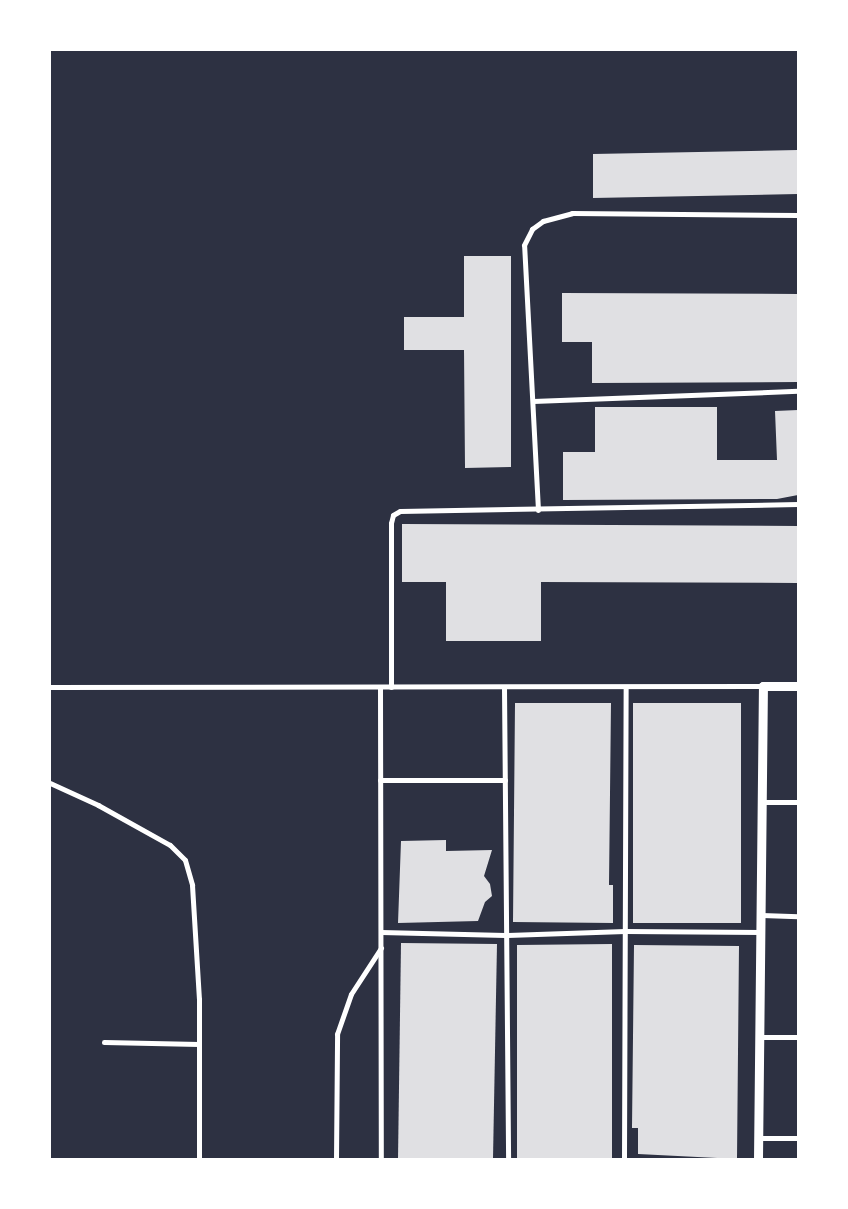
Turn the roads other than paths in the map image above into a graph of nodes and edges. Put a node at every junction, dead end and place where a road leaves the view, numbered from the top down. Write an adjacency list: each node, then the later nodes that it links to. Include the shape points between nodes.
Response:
1 (798, 215): 3 (street, via 572,213 543,221 532,229 524,246)
2 (798, 390): 3 (street)
3 (532, 401): 5 (street)
4 (798, 504): 5 (street)
5 (538, 510): 10 (street, via 400,511 393,515)
6 (763, 686): 7 (street); 11 (street); 16 (street)
7 (798, 686)
8 (50, 687): 9 (street)
9 (380, 687): 10 (street); 13 (street)
10 (391, 687): 12 (street)
11 (626, 687): 12 (street); 20 (street)
12 (504, 688): 14 (street)
13 (380, 780): 14 (street); 21 (street)
14 (505, 780): 23 (street)
15 (50, 783): 28 (street, via 170,845 185,860 192,885)
16 (762, 802): 17 (street); 18 (street)
17 (798, 802)
18 (761, 916): 19 (street); 22 (street)
19 (798, 916)
20 (625, 931): 22 (street); 23 (street); 35 (street)
21 (381, 932): 23 (street); 24 (street)
22 (761, 932): 25 (street)
23 (505, 935): 34 (street)
24 (381, 948): 32 (street, via 351,994 337,1034); 33 (street)
25 (759, 1036): 26 (street); 29 (street)
26 (798, 1036)
27 (104, 1042): 28 (street)
28 (199, 1044): 31 (street)
29 (758, 1138): 30 (street); 36 (street)
30 (798, 1138)
31 (200, 1159)
32 (336, 1159)
33 (381, 1159)
34 (508, 1159)
35 (624, 1159)
36 (758, 1159)

